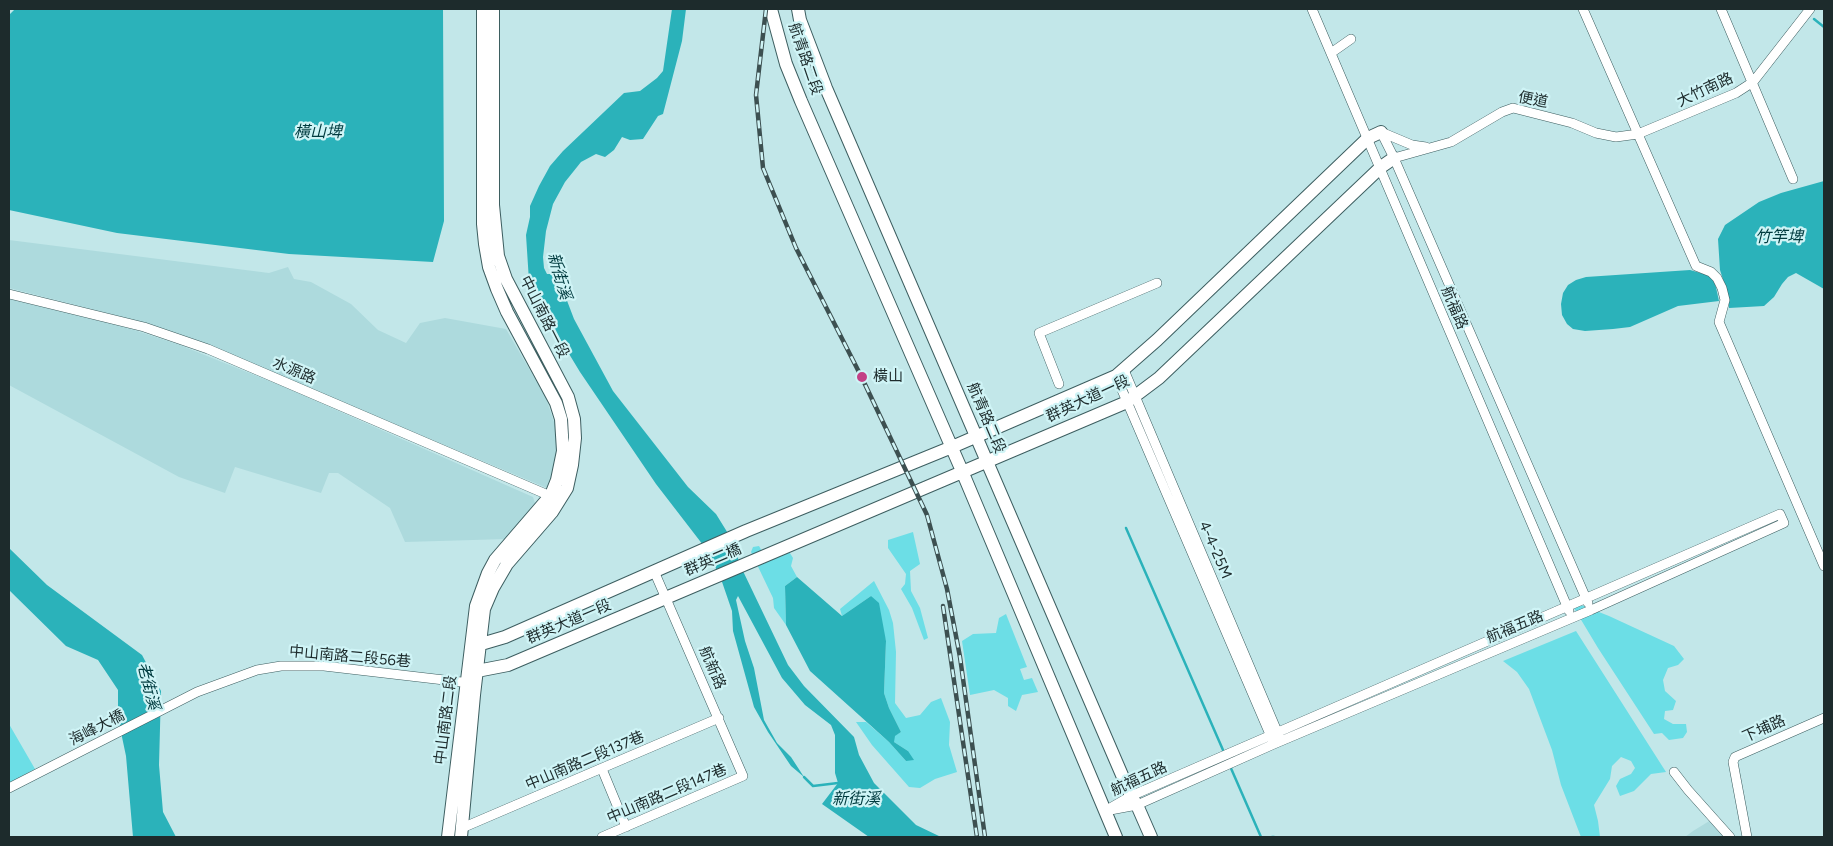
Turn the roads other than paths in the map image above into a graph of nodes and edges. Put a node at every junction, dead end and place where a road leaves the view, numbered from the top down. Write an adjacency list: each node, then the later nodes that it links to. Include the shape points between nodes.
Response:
1 (483, 9): 28 (street, 中山南路一段, via 485,244 497,289 556,403 561,419 563,451)
2 (492, 9): 28 (street, 中山南路一段, via 493,205 498,256 506,279 568,397 574,419 575,438 567,488)
3 (771, 9): 25 (street, 航青路二段, via 786,64 801,102)
4 (798, 9): 24 (street, 航青路二段, via 826,88)
5 (1312, 9): 10 (street, 航福路)
6 (1583, 9): 13 (street)
7 (1721, 9): 11 (street)
8 (1810, 9): 11 (street, 大竹南路)
9 (1351, 39): 10 (street)
10 (1331, 53): 14 (street, 航福路)
11 (1753, 82): 13 (street, 大竹南路, via 1736,93); 18 (street)
12 (1381, 132): 14 (street, 群英大道一段); 15 (street, via 1412,145); 16 (street, 航福路)
13 (1638, 134): 15 (street, 便道, via 1616,138 1513,108 1451,142); 32 (street, via 1696,266 1710,272 1722,288 1725,300 1719,322)
14 (1368, 138): 17 (street, 航福路); 21 (street, 群英大道一段)
15 (1429, 148): 16 (street, 便道)
16 (1394, 158): 17 (street, 群英大道一段); 36 (street, 航福路)
17 (1381, 168): 23 (street, 群英大道一段, via 1159,378); 37 (street, 航福路)
18 (1794, 179)
19 (1157, 283): 22 (street, via 1039,333)
20 (9, 294): 28 (street, 水源路, via 144,327 208,349)
21 (1120, 373): 23 (street, 4-4-25M); 24 (street, 群英大道一段)
22 (1059, 384)
23 (1131, 399): 26 (street, 群英大道一段); 46 (street, 4-4-25M)
24 (976, 436): 25 (street, 群英大道一段); 26 (street, 航青路二段)
25 (952, 447): 27 (street, 航青路二段); 29 (street, 群英大道一段)
26 (986, 461): 27 (street, 群英大道一段); 52 (street, 航青路二段)
27 (962, 471): 30 (street, 群英大道一段); 53 (street, 航青路二段)
28 (555, 498): 38 (street, 中山南路一段, via 552,512 507,564)
29 (746, 531): 31 (street, 群英二橋)
30 (758, 558): 34 (street, 群英二橋)
31 (670, 564): 33 (street, 群英大道一段)
32 (1824, 566)
33 (654, 571): 35 (street, 航新路); 41 (street, 群英大道一段, via 506,637)
34 (681, 592): 35 (street, 群英大道一段)
35 (667, 598): 42 (street, 群英大道一段); 44 (street, 航新路)
36 (1586, 599): 37 (street, 航福五路); 39 (street, 航福路); 39 (street, 航福五路, via 1780,514 1784,523)
37 (1568, 607): 40 (street, 航福路); 46 (street, 航福五路)
38 (480, 608): 41 (street, 中山南路二段)
39 (1591, 610): 40 (street, 航福五路)
40 (1572, 617): 47 (street, 航福五路)
41 (476, 645): 42 (street, 中山南路二段)
42 (472, 678): 43 (street, 中山南路二段56巷, via 324,666 281,666 257,670); 55 (street, 中山南路二段); 56 (street, 中山南路二段)
43 (197, 692): 51 (street, 海峰大橋)
44 (719, 718): 48 (street, 中山南路二段137巷); 50 (street, 航新路)
45 (1824, 718): 61 (street, 下埔路, via 1735,757 1733,762)
46 (1274, 734): 47 (street, 4-4-25M); 52 (street, 航福五路)
47 (1278, 743): 52 (street, 航福五路)
48 (602, 769): 54 (street); 55 (street, 中山南路二段137巷)
49 (1674, 772): 60 (street)
50 (744, 776): 54 (street, 中山南路二段147巷)
51 (9, 788)
52 (1134, 800): 53 (street, 航福五路); 59 (street, 航青路二段)
53 (1105, 811): 58 (street, 航青路二段)
54 (626, 827): 57 (street, 中山南路二段147巷)
55 (462, 832)
56 (448, 837)
57 (602, 837)
58 (1116, 837)
59 (1151, 837)
60 (1730, 837)
61 (1747, 837)

